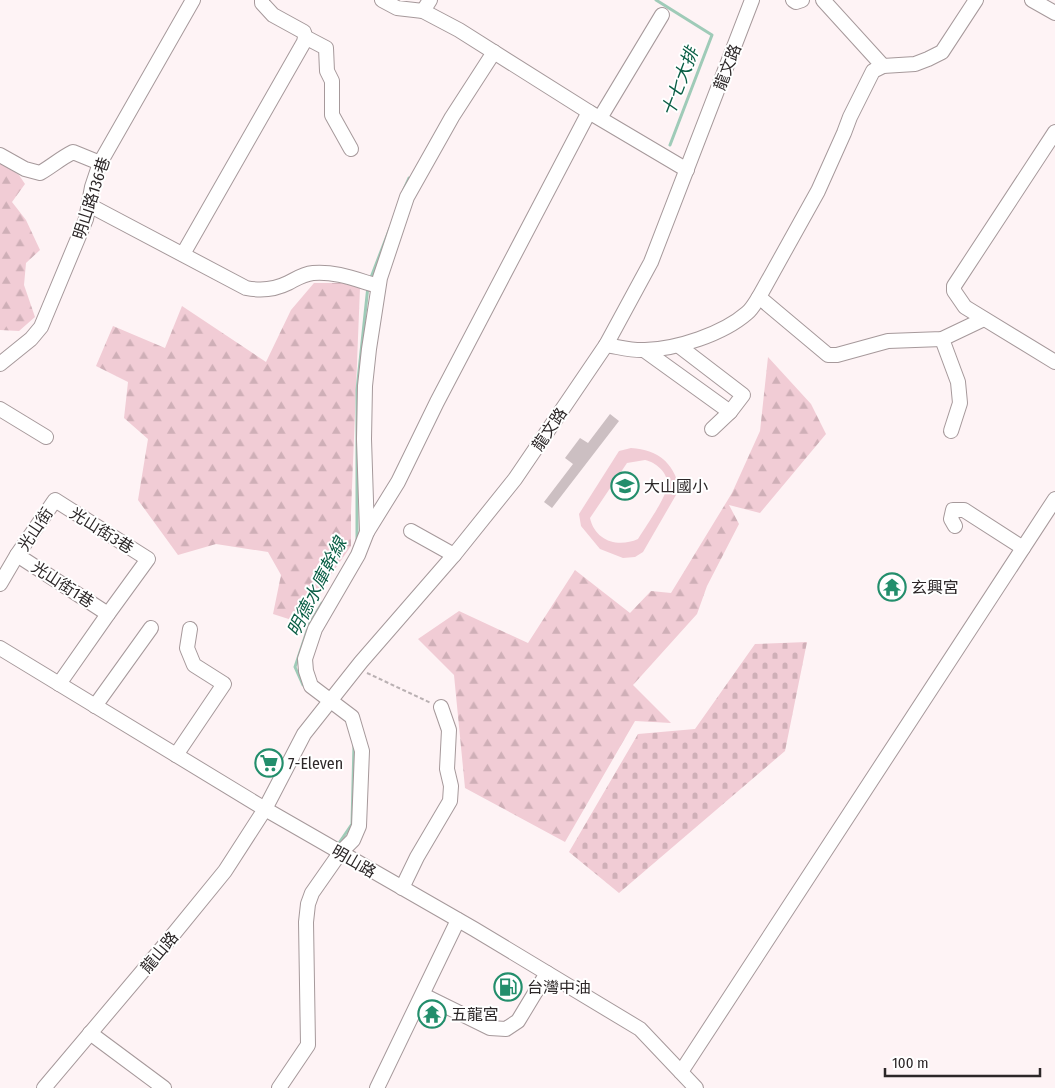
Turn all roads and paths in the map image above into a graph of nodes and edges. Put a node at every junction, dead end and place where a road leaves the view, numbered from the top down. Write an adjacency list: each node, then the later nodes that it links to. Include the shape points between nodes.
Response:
1 (192, 0): 20 (street, 明山路136巷)
2 (262, 0): 13 (street, via 269,12 304,32)
3 (382, 0): 10 (street, via 397,8)
4 (752, 0): 21 (street, 龍文路)
5 (793, 0): 6 (street)
6 (802, 0)
7 (823, 0): 15 (street)
8 (976, 0): 15 (street, via 942,52 915,64)
9 (1032, 0): 11 (street)
10 (426, 6): 14 (street)
11 (1055, 13)
12 (662, 16): 16 (street)
13 (306, 37): 18 (street, via 326,48 327,71 332,81 332,115); 23 (street)
14 (494, 52): 16 (street); 24 (street, via 452,117 407,197)
15 (883, 66): 25 (street, via 873,71 865,84 818,191)
16 (594, 115): 21 (street); 42 (street, via 442,393 398,482)
17 (1055, 132): 26 (street, via 954,286 965,307)
18 (350, 149)
19 (0, 155): 20 (street, via 25,169 40,173 73,152)
20 (100, 163): 22 (street, 明山路136巷)
21 (687, 170): 28 (street, 龍文路, via 651,262)
22 (88, 205): 23 (street); 32 (street, 明山路136巷, via 86,219 41,327)
23 (183, 254): 24 (street, via 250,289 270,290 314,273 342,275)
24 (372, 284): 42 (street, via 364,439)
25 (759, 297): 27 (street, via 828,355 888,341); 29 (street, via 739,319)
26 (984, 319): 27 (street); 31 (street)
27 (942, 339): 36 (street, via 958,382 960,403)
28 (606, 346): 30 (street); 45 (street, 龍文路, via 515,479)
29 (678, 346): 30 (street); 34 (street, via 743,395)
30 (644, 350): 34 (street)
31 (1055, 362)
32 (0, 364)
33 (0, 409): 37 (street)
34 (730, 412): 35 (street)
35 (712, 429)
36 (951, 431)
37 (46, 437)
38 (1055, 499): 43 (street)
39 (55, 500): 44 (street, 光山街); 47 (street, 光山街3巷, via 148,559)
40 (954, 526): 43 (street, via 951,519 954,510 964,510)
41 (410, 531): 45 (street)
42 (367, 532): 53 (street, via 315,629 305,659 311,686)
43 (1023, 548): 64 (street)
44 (17, 555): 46 (street, 光山街); 47 (street, 光山街1巷)
45 (454, 555): 51 (street, 龍文路)
46 (0, 584)
47 (108, 614): 52 (street)
48 (151, 628): 54 (street)
49 (190, 628): 56 (street, via 187,648 194,665 224,684)
50 (0, 648): 52 (street, 明山路)
51 (356, 668): 53 (street, 龍文路); 55 (path)
52 (59, 684): 54 (street, 明山路)
53 (328, 702): 57 (street, 龍文路, via 304,734); 58 (street, via 352,717 362,751 358,826 353,840)
54 (95, 706): 56 (street, 明山路)
55 (441, 707): 59 (street, via 450,730 447,769 450,801)
56 (176, 755): 57 (street, 明山路)
57 (264, 809): 58 (street, 明山路); 63 (street, 龍山路, via 225,871)
58 (336, 851): 59 (street, 明山路); 67 (street, via 308,904 308,1045)
59 (402, 888): 60 (street, 明山路)
60 (458, 920): 61 (street, 明山路); 62 (street)
61 (547, 973): 62 (street, via 518,1021 506,1029 490,1028); 64 (street, 明山路, via 640,1029)
62 (423, 996): 68 (street)
63 (90, 1033): 65 (street, 龍山路); 66 (street)
64 (681, 1072): 69 (street, 明山路)
65 (44, 1088)
66 (164, 1088)
67 (279, 1088)
68 (377, 1088)
69 (696, 1088)

